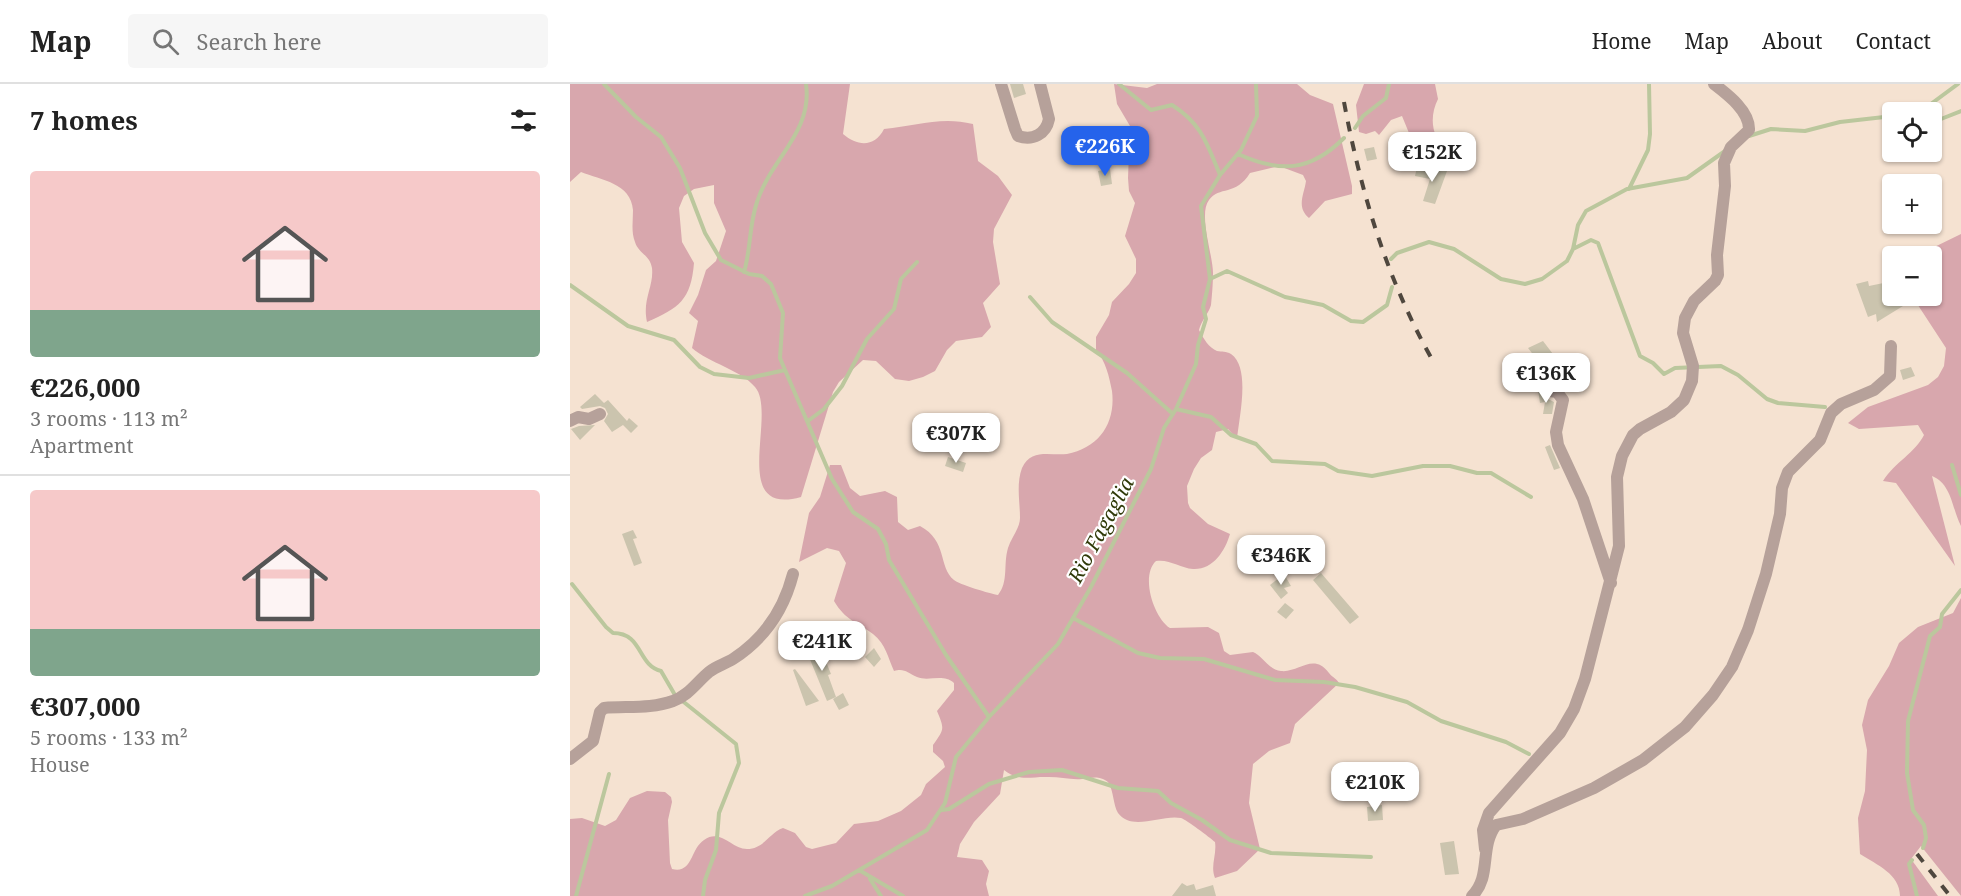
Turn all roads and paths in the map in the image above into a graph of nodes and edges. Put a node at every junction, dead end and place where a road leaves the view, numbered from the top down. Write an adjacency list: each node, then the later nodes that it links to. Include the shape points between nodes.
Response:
1 (1000, 84): 2 (street, via 1018,136 1025,138 1043,132 1048,124)
2 (1040, 84)
3 (1714, 84): 9 (street, via 1732,98 1747,119 1749,130 1731,147 1724,163 1716,281 1694,302 1685,318 1683,333 1693,366 1692,381 1684,400 1633,435 1622,456 1617,477 1619,546)
4 (1891, 346): 11 (street, via 1890,376 1874,390 1841,404 1831,413 1820,440 1788,472 1766,574 1748,630 1732,667 1713,695 1685,727 1643,760 1574,797 1523,819 1496,825)
5 (1550, 391): 9 (street, via 1557,392 1563,400 1556,432 1558,445 1583,499)
6 (600, 414): 7 (street)
7 (570, 421)
8 (793, 574): 10 (street, via 787,597 773,622 734,658 716,666 675,701 604,708 592,741)
9 (1611, 584): 11 (street, via 1574,709 1560,733 1489,813 1483,830)
10 (570, 759)
11 (1485, 849): 12 (street, via 1483,877 1479,890)
12 (1472, 896)

